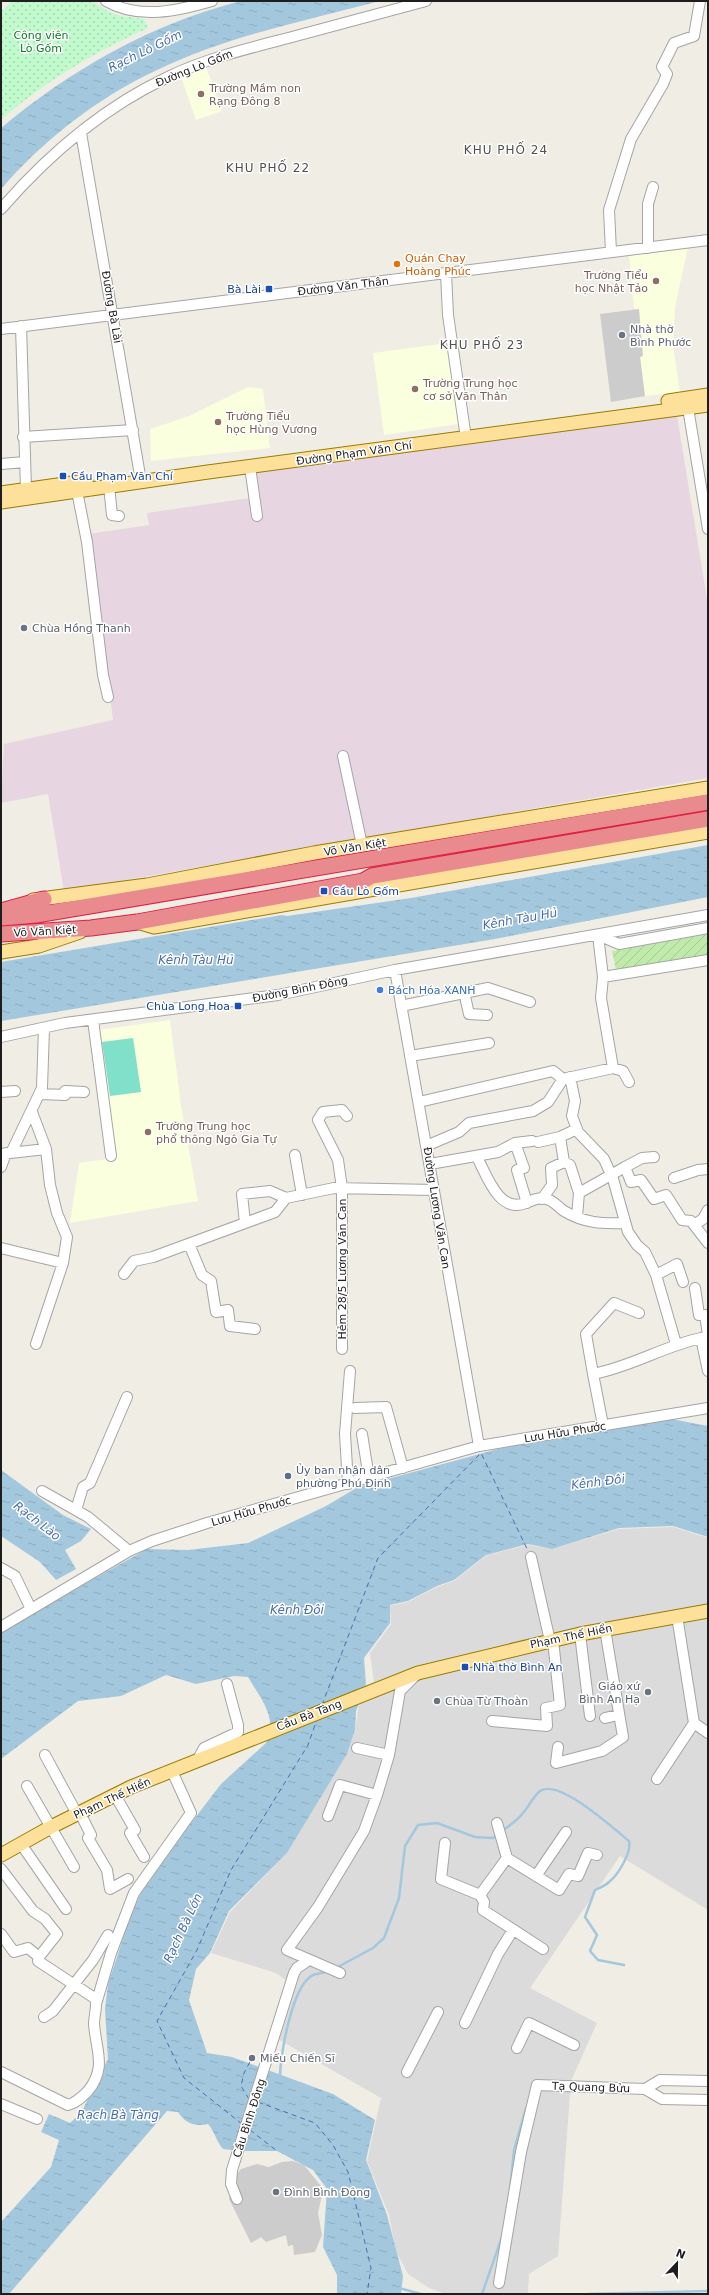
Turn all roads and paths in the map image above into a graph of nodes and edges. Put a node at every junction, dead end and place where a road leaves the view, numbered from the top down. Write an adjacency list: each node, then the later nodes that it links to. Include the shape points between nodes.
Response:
1 (106, 1): 2 (street, via 116,7 158,13 178,11)
2 (212, 1)
3 (426, 1): 5 (street, Đường Lò Gốm, via 248,48 193,66 128,98)
4 (700, 1): 10 (street, via 694,36 674,43 662,67 666,74 662,84 630,139 609,210)
5 (81, 133): 7 (street, Đường Lò Gốm, via 53,156); 12 (street, Đường Bà Lài)
6 (653, 187): 9 (street, via 648,204)
7 (1, 209)
8 (708, 240): 9 (street, Đường Văn Thân)
9 (648, 248): 10 (street, Đường Văn Thân)
10 (611, 252): 11 (street, Đường Văn Thân)
11 (446, 273): 12 (street, Đường Văn Thân); 19 (street, via 448,315)
12 (113, 315): 13 (street, Đường Văn Thân); 18 (street, Đường Bà Lài)
13 (20, 326): 14 (street, Đường Văn Thân); 20 (street)
14 (1, 329)
15 (708, 395): 16 (main road, Đường Phạm Văn Chí)
16 (688, 403): 17 (main road, Đường Phạm Văn Chí); 19 (main road, Đường Phạm Văn Chí); 32 (street)
17 (708, 405)
18 (133, 430): 20 (street); 24 (street, Đường Bà Lài)
19 (466, 433): 23 (main road, Đường Phạm Văn Chí); 24 (main road, Đường Phạm Văn Chí)
20 (23, 437): 21 (street)
21 (25, 462): 22 (street); 26 (street)
22 (1, 464)
23 (250, 467): 24 (main road, Đường Phạm Văn Chí); 31 (street)
24 (141, 478): 25 (main road, Đường Phạm Văn Chí); 26 (main road, Đường Phạm Văn Chí)
25 (109, 486): 27 (main road, Đường Phạm Văn Chí); 30 (street, via 112,515)
26 (26, 489): 28 (main road, Đường Phạm Văn Chí)
27 (77, 491): 29 (main road, Đường Phạm Văn Chí); 33 (street, via 87,542 103,675)
28 (1, 493)
29 (1, 502)
30 (119, 516)
31 (256, 516)
32 (708, 529)
33 (108, 697)
34 (343, 756): 40 (street)
35 (708, 788): 40 (main road, Võ Văn Kiệt)
36 (708, 802): 46 (highway, Võ Văn Kiệt, via 36,915)
37 (708, 819): 41 (highway, Võ Văn Kiệt, via 372,876)
38 (708, 826): 41 (main road, Võ Văn Kiệt, via 373,884)
39 (708, 832): 47 (main road, Võ Văn Kiệt, via 154,927)
40 (362, 845): 42 (main road, Võ Văn Kiệt, via 147,885)
41 (363, 881): 47 (highway, Võ Văn Kiệt)
42 (44, 899): 43 (main road, Võ Văn Kiệt); 44 (highway)
43 (1, 903)
44 (1, 911)
45 (708, 915): 51 (street, Đường Bình Đông)
46 (1, 918)
47 (137, 922): 48 (highway, Võ Văn Kiệt)
48 (91, 928): 50 (highway, Võ Văn Kiệt); 52 (highway); 53 (main road, via 39,946)
49 (708, 928): 51 (street, via 619,944)
50 (1, 934)
51 (598, 935): 55 (street, Đường Bình Đông); 56 (street)
52 (1, 943)
53 (1, 952)
54 (708, 960): 56 (street)
55 (395, 970): 59 (street, Đường Lương Văn Can); 61 (street, Đường Bình Đông, via 278,995)
56 (603, 977): 66 (street, via 602,998)
57 (464, 992): 58 (street, via 488,988); 59 (street); 60 (street, via 468,1014)
58 (530, 1002)
59 (401, 1006): 65 (street, Đường Lương Văn Can)
60 (487, 1015)
61 (93, 1020): 62 (street, Đường Bình Đông); 83 (street)
62 (44, 1028): 63 (street, Đường Bình Đông); 72 (street)
63 (1, 1037)
64 (488, 1043): 65 (street)
65 (410, 1056): 73 (street, Đường Lương Văn Can)
66 (614, 1068): 67 (street); 68 (street, via 624,1071)
67 (567, 1078): 73 (street, via 553,1071); 76 (street, via 575,1101 572,1116); 79 (street, via 548,1102 533,1111 470,1123 459,1132)
68 (629, 1082)
69 (15, 1091): 70 (street)
70 (1, 1092)
71 (84, 1092): 72 (street, via 65,1091 65,1095)
72 (40, 1094): 74 (street)
73 (419, 1102): 79 (street, Đường Lương Văn Can)
74 (32, 1112): 80 (street); 81 (street)
75 (347, 1116): 93 (street, Hẻm 28/5 Lương Văn Can, via 342,1110 323,1112 318,1120 338,1160)
76 (577, 1129): 77 (street); 91 (street, via 604,1159)
77 (560, 1137): 78 (street); 86 (street)
78 (515, 1143): 84 (street, via 498,1152); 99 (street, via 524,1168 517,1170)
79 (426, 1146): 87 (street, Đường Lương Văn Can)
80 (46, 1149): 81 (street); 108 (street, via 50,1185 67,1237)
81 (6, 1153): 88 (street)
82 (295, 1155): 96 (street)
83 (111, 1156)
84 (477, 1157): 87 (street); 99 (street, via 499,1198 511,1206)
85 (654, 1158): 89 (street, via 642,1158)
86 (564, 1162): 95 (street, via 570,1165); 98 (street, via 551,1168 552,1185)
87 (430, 1164): 94 (street, Đường Lương Văn Can)
88 (1, 1167)
89 (625, 1167): 91 (street); 104 (street, via 631,1182 641,1180 654,1199 666,1195 682,1220)
90 (708, 1168): 92 (street)
91 (611, 1176): 95 (street); 103 (street)
92 (674, 1178)
93 (342, 1188): 94 (street); 96 (street); 118 (street, Hẻm 28/5 Lương Văn Can)
94 (434, 1190): 127 (street, Đường Lương Văn Can)
95 (578, 1193): 101 (street)
96 (302, 1195): 97 (street)
97 (286, 1198): 102 (street, via 275,1212); 102 (street, via 270,1191 242,1194)
98 (542, 1199): 99 (street, via 537,1198); 101 (street, via 550,1200 563,1211)
99 (527, 1203)
100 (708, 1210): 104 (street, via 703,1219)
101 (577, 1217): 103 (street, via 600,1224)
102 (245, 1223): 106 (street)
103 (625, 1223): 110 (street, via 637,1246 645,1252)
104 (693, 1223): 105 (street)
105 (708, 1243)
106 (189, 1244): 109 (street, via 134,1261); 114 (street, via 202,1275 211,1281 216,1312 228,1310 230,1326)
107 (1, 1248): 108 (street)
108 (63, 1263): 116 (street)
109 (124, 1274)
110 (656, 1275): 111 (street, via 677,1264); 117 (street)
111 (683, 1282)
112 (695, 1288): 115 (street, via 699,1315 705,1314)
113 (639, 1313): 121 (street, via 614,1303 586,1334)
114 (256, 1329)
115 (706, 1336): 117 (street); 119 (street)
116 (36, 1344)
117 (676, 1344): 121 (street, via 613,1370)
118 (342, 1350)
119 (708, 1370)
120 (350, 1372): 130 (street, via 345,1434)
121 (594, 1374): 125 (street)
122 (127, 1397): 132 (street, via 90,1484 82,1487)
123 (355, 1408): 128 (street, via 386,1407)
124 (708, 1408): 125 (street, Lưu Hữu Phước)
125 (603, 1425): 127 (street, Lưu Hữu Phước)
126 (362, 1434): 129 (street)
127 (479, 1446): 128 (street, Lưu Hữu Phước)
128 (403, 1468): 129 (street, Lưu Hữu Phước)
129 (369, 1478): 130 (street, Lưu Hữu Phước)
130 (348, 1484): 133 (street, Lưu Hữu Phước, via 214,1521)
131 (42, 1490): 132 (street)
132 (76, 1510): 133 (street, via 111,1534)
133 (129, 1551): 136 (street, Lưu Hữu Phước)
134 (531, 1557): 142 (street)
135 (1, 1568): 136 (street, via 15,1576)
136 (31, 1609): 139 (street, Lưu Hữu Phước)
137 (708, 1611): 138 (main road, Phạm Thế Hiển)
138 (676, 1616): 140 (main road, Phạm Thế Hiển); 149 (street)
139 (1, 1627)
140 (605, 1629): 141 (main road, Phạm Thế Hiển); 145 (street)
141 (580, 1634): 142 (main road, Phạm Thế Hiển); 146 (street)
142 (551, 1640): 143 (main road, Phạm Thế Hiển); 148 (street, via 560,1705 546,1708 547,1726)
143 (418, 1673): 152 (main road, Cầu Bà Tàng); 155 (street, via 400,1691)
144 (227, 1684): 156 (street, via 238,1732 204,1748)
145 (618, 1715): 147 (street); 151 (street, via 623,1737 602,1751 556,1763)
146 (590, 1716)
147 (605, 1718)
148 (492, 1721)
149 (694, 1723): 150 (street); 158 (street)
150 (708, 1733)
151 (558, 1747)
152 (227, 1748): 156 (main road, Phạm Thế Hiển)
153 (357, 1748): 155 (street)
154 (45, 1755): 162 (street)
155 (389, 1755): 161 (street)
156 (197, 1761): 157 (main road, Phạm Thế Hiển)
157 (172, 1770): 160 (main road, Phạm Thế Hiển); 187 (street, via 191,1813 134,1893 111,1953)
158 (657, 1779)
159 (27, 1786): 165 (street)
160 (115, 1795): 162 (main road, Phạm Thế Hiển); 171 (street, via 135,1830 130,1833)
161 (377, 1795): 163 (street, via 340,1785); 184 (street, via 361,1838 318,1907 287,1950)
162 (78, 1814): 165 (main road, Phạm Thế Hiển); 176 (street, via 91,1835 88,1838 107,1870 110,1889)
163 (328, 1816)
164 (496, 1823): 172 (street)
165 (51, 1827): 168 (main road, Phạm Thế Hiển); 173 (street)
166 (566, 1832): 175 (street)
167 (444, 1843): 177 (street, via 441,1879)
168 (22, 1844): 170 (main road, Phạm Thế Hiển); 178 (street)
169 (597, 1855): 175 (street, via 588,1853 578,1876 569,1874 559,1890)
170 (1, 1856)
171 (144, 1857)
172 (507, 1858): 175 (street); 177 (street)
173 (74, 1867)
174 (1, 1869): 183 (street, via 33,1911 45,1919 57,1934)
175 (536, 1876)
176 (128, 1879)
177 (480, 1895): 179 (street, via 484,1902 482,1910)
178 (66, 1909)
179 (513, 1930): 182 (street); 190 (street, via 498,1954)
180 (108, 1934): 186 (street, via 93,1960)
181 (1, 1935): 183 (street, via 14,1952 28,1948)
182 (543, 1949)
183 (39, 1957): 186 (street, via 38,1961)
184 (309, 1960): 185 (street); 200 (street, Cầu Bình Đông, via 294,1973 232,2170 231,2184)
185 (340, 1973)
186 (72, 1984): 187 (street, via 93,1996); 189 (street, via 53,2011)
187 (96, 2004): 193 (street, via 94,2024 100,2061 99,2072 91,2087 77,2100 65,2105)
188 (438, 2012): 194 (street)
189 (44, 2017)
190 (465, 2023)
191 (574, 2045): 192 (street, via 529,2023)
192 (517, 2048)
193 (1, 2072)
194 (407, 2072)
195 (708, 2082): 196 (street, Tạ Quang Bửu, via 660,2080)
196 (645, 2089): 197 (street, Tạ Quang Bửu, via 662,2099); 201 (street, Tạ Quang Bửu, via 537,2085 519,2159)
197 (708, 2100)
198 (1, 2104): 199 (street)
199 (37, 2119)
200 (237, 2199)
201 (499, 2283)

